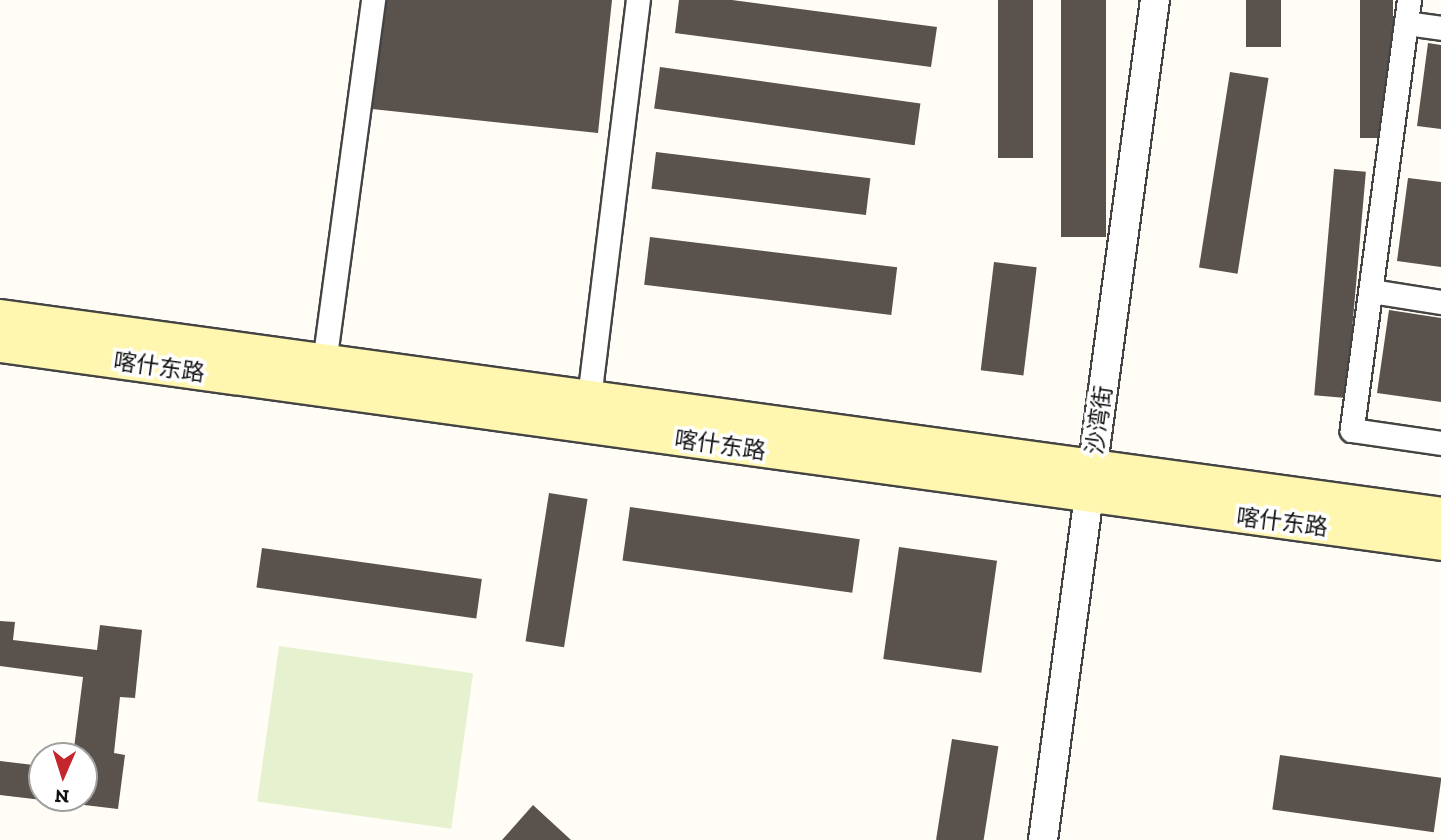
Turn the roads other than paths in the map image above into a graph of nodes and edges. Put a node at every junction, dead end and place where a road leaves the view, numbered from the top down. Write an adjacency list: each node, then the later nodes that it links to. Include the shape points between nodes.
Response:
1 (373, 0): 11 (street)
2 (638, 0): 12 (street)
3 (1155, 0): 14 (street, 沙湾街)
4 (1409, 0): 5 (street)
5 (1406, 23): 6 (street); 7 (street)
6 (1441, 28)
7 (1371, 291): 8 (street); 13 (street, via 1352,430)
8 (1441, 302)
9 (0, 316): 11 (main road, 喀什东路)
10 (0, 345): 14 (main road, 喀什东路)
11 (325, 362): 12 (main road, 喀什东路)
12 (589, 398): 14 (main road, 喀什东路)
13 (1441, 443)
14 (1091, 483): 15 (main road, 喀什东路); 16 (main road, 喀什东路); 17 (street, 沙湾街)
15 (1441, 514)
16 (1441, 543)
17 (1043, 840)

